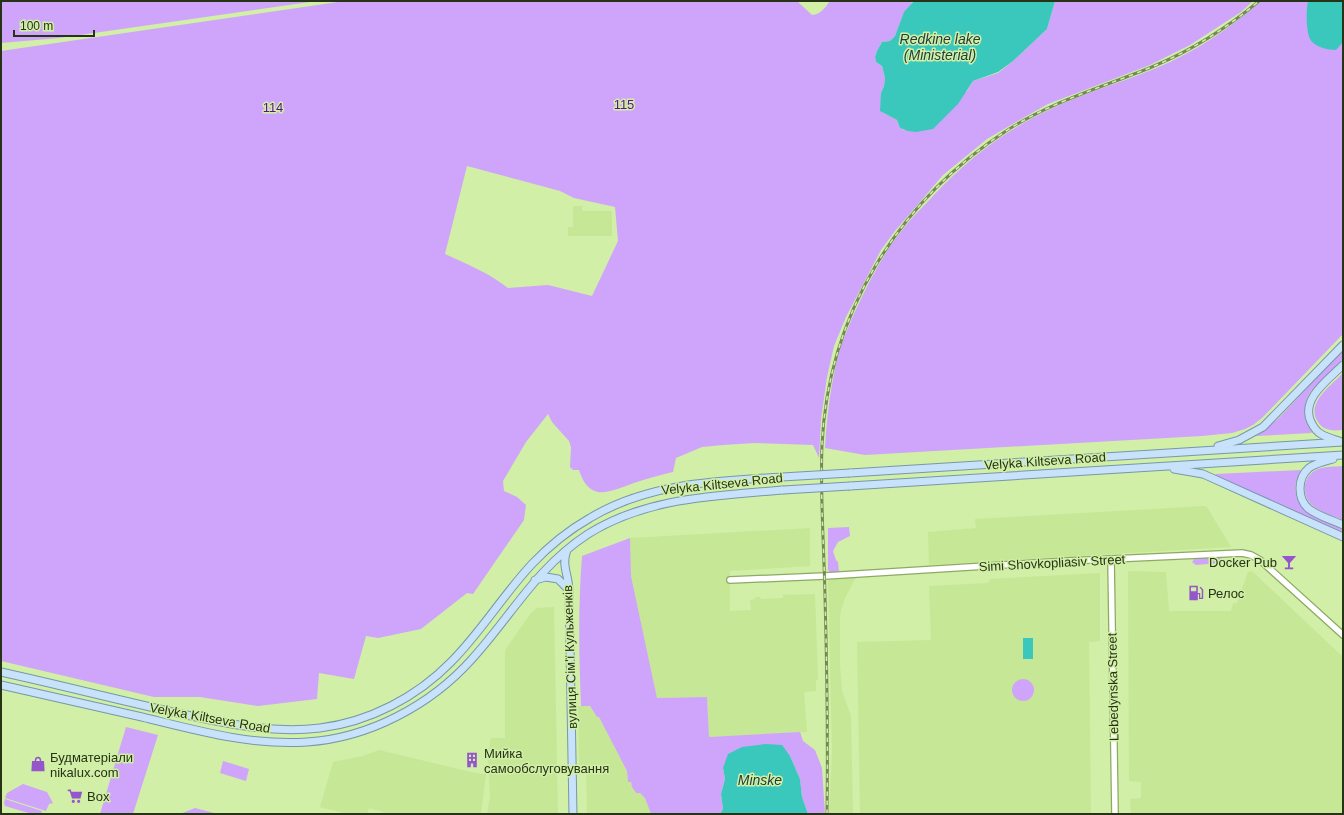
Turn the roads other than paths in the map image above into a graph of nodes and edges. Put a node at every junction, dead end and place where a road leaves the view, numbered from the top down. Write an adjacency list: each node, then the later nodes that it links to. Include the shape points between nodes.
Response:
1 (1343, 345): 4 (main road, via 1263,426 1239,440)
2 (1343, 365): 3 (main road, via 1315,393 1309,408 1311,421 1320,434)
3 (1343, 442): 4 (main road, Velyka Kiltseva Road)
4 (1207, 450): 15 (main road, Velyka Kiltseva Road, bridge, via 782,477 703,483 655,491 589,518 554,543 531,564 468,644 431,680 395,704 361,718 322,728 261,729 234,725)
5 (1343, 455): 6 (main road, Velyka Kiltseva Road); 7 (main road, via 1308,468 1302,478 1300,490 1308,508)
6 (1160, 466): 8 (main road, via 1212,478); 9 (main road, Velyka Kiltseva Road, bridge, via 691,498 621,517 582,538)
7 (1343, 525)
8 (1343, 537)
9 (567, 550): 12 (main road, Velyka Kiltseva Road); 13 (main road, вулиця Сімʼї Кульженків, via 564,562)
10 (1111, 559): 11 (street, Simi Shovkopliasiv Street); 14 (street, Simi Shovkopliasiv Street, via 1230,553 1251,555 1260,560); 18 (street, Lebedynska Street)
11 (730, 580)
12 (534, 581): 13 (main road, via 546,577 558,579); 16 (main road, Velyka Kiltseva Road, via 472,659 439,690 392,720 326,740 270,743 237,738)
13 (569, 591): 17 (main road, вулиця Сімʼї Кульженків)
14 (1343, 635)
15 (1, 672)
16 (1, 685)
17 (573, 814)
18 (1115, 814)

